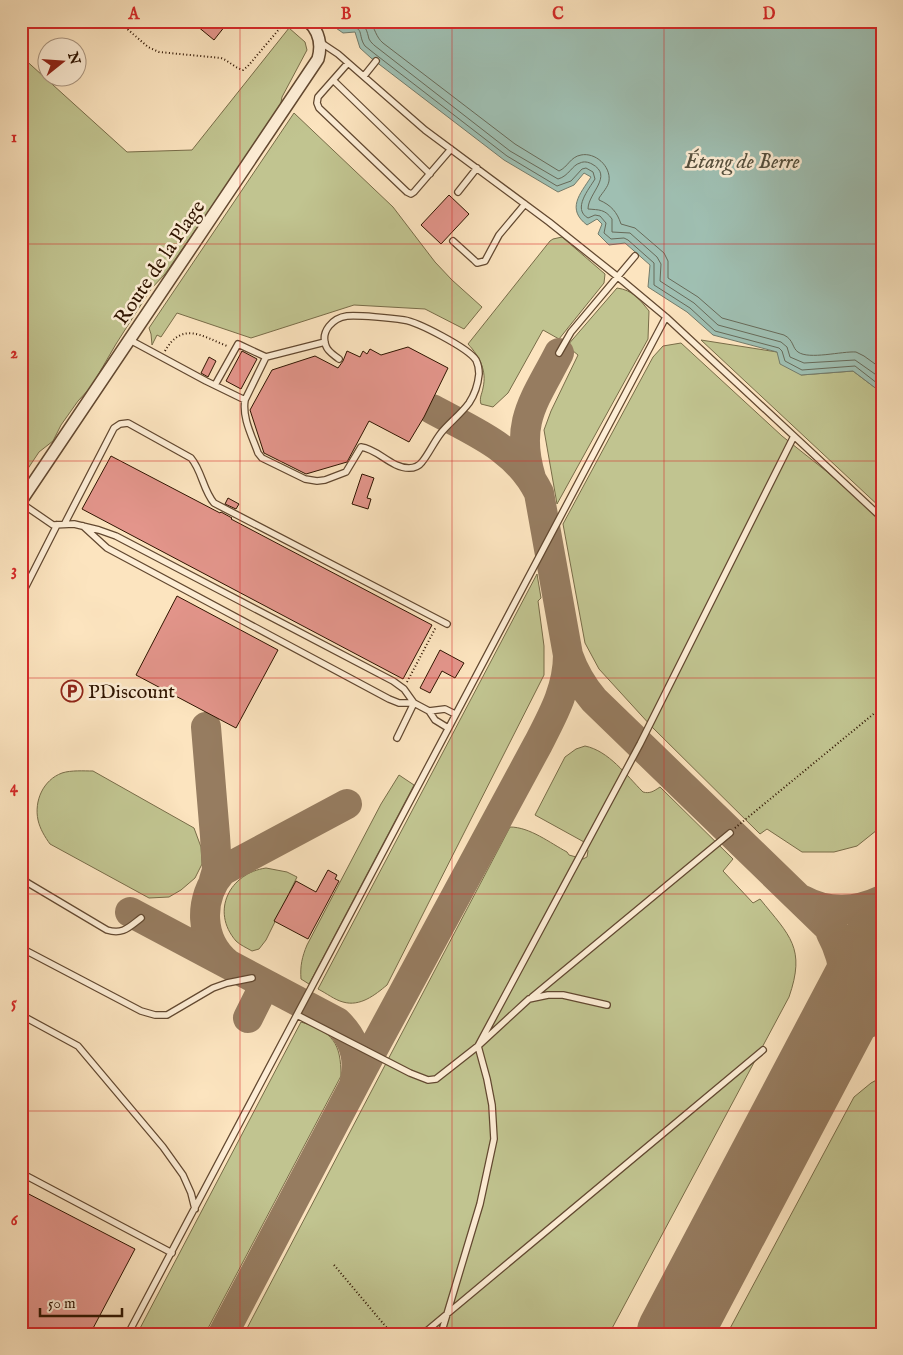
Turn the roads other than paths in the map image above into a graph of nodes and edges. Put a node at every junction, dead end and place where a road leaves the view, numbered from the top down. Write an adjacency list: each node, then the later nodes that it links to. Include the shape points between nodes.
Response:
1 (308, 21): 2 (street)
2 (320, 42): 4 (lane); 16 (street, Route de la Plage, via 318,59)
3 (376, 62): 5 (lane)
4 (348, 63): 5 (lane); 6 (lane)
5 (364, 76): 7 (lane)
6 (333, 80): 9 (lane); 9 (lane, via 318,97 319,108 407,192 414,192)
7 (451, 149): 8 (lane); 9 (lane)
8 (477, 168): 10 (lane); 11 (lane)
9 (430, 174)
10 (458, 192)
11 (525, 204): 12 (lane, via 499,235 488,258 482,263 477,263); 14 (lane)
12 (453, 241)
13 (635, 256): 14 (lane)
14 (618, 277): 15 (lane); 18 (lane, via 571,332)
15 (666, 317): 23 (lane); 33 (lane)
16 (130, 340): 21 (lane); 24 (street, Route de la Plage)
17 (325, 342): 19 (lane); 20 (lane); 22 (lane, via 326,331 338,318 409,321 470,354 476,360 478,383 469,403 439,435 416,467 402,468 361,447 346,472 316,481 262,458 245,415)
18 (559, 353)
19 (266, 357): 21 (lane, via 236,345); 22 (lane)
20 (339, 359)
21 (215, 385): 22 (lane)
22 (245, 400)
23 (794, 436): 25 (lane); 45 (lane, via 640,744)
24 (21, 502): 27 (lane, via 50,523)
25 (882, 518)
26 (65, 523): 27 (lane); 28 (lane); 30 (lane, via 114,428 128,423 191,458 214,503)
27 (58, 525): 29 (lane)
28 (83, 526): 31 (lane, via 115,553 390,699); 31 (lane, via 116,536 385,677 404,689)
29 (21, 596)
30 (446, 624)
31 (414, 704): 32 (lane); 35 (lane)
32 (428, 711): 33 (lane, via 444,710); 34 (lane, via 434,720)
33 (456, 714): 34 (lane)
34 (448, 728): 44 (lane)
35 (397, 738)
36 (730, 833): 41 (lane)
37 (21, 877): 38 (lane, via 107,930 122,931)
38 (141, 918)
39 (21, 948): 40 (lane, via 141,1011 155,1015 167,1015 213,988)
40 (252, 978)
41 (529, 999): 42 (lane, via 564,995); 45 (lane)
42 (607, 1006)
43 (21, 1015): 48 (lane, via 78,1046 164,1147 183,1175)
44 (297, 1015): 45 (lane, via 428,1080 436,1079); 48 (lane)
45 (478, 1046): 50 (lane, via 488,1078 494,1139 480,1204)
46 (763, 1050): 50 (lane)
47 (21, 1173): 49 (lane)
48 (195, 1209): 49 (lane)
49 (172, 1253): 51 (lane)
50 (447, 1314): 52 (lane); 53 (lane)
51 (128, 1334)
52 (423, 1334)
53 (441, 1334)

